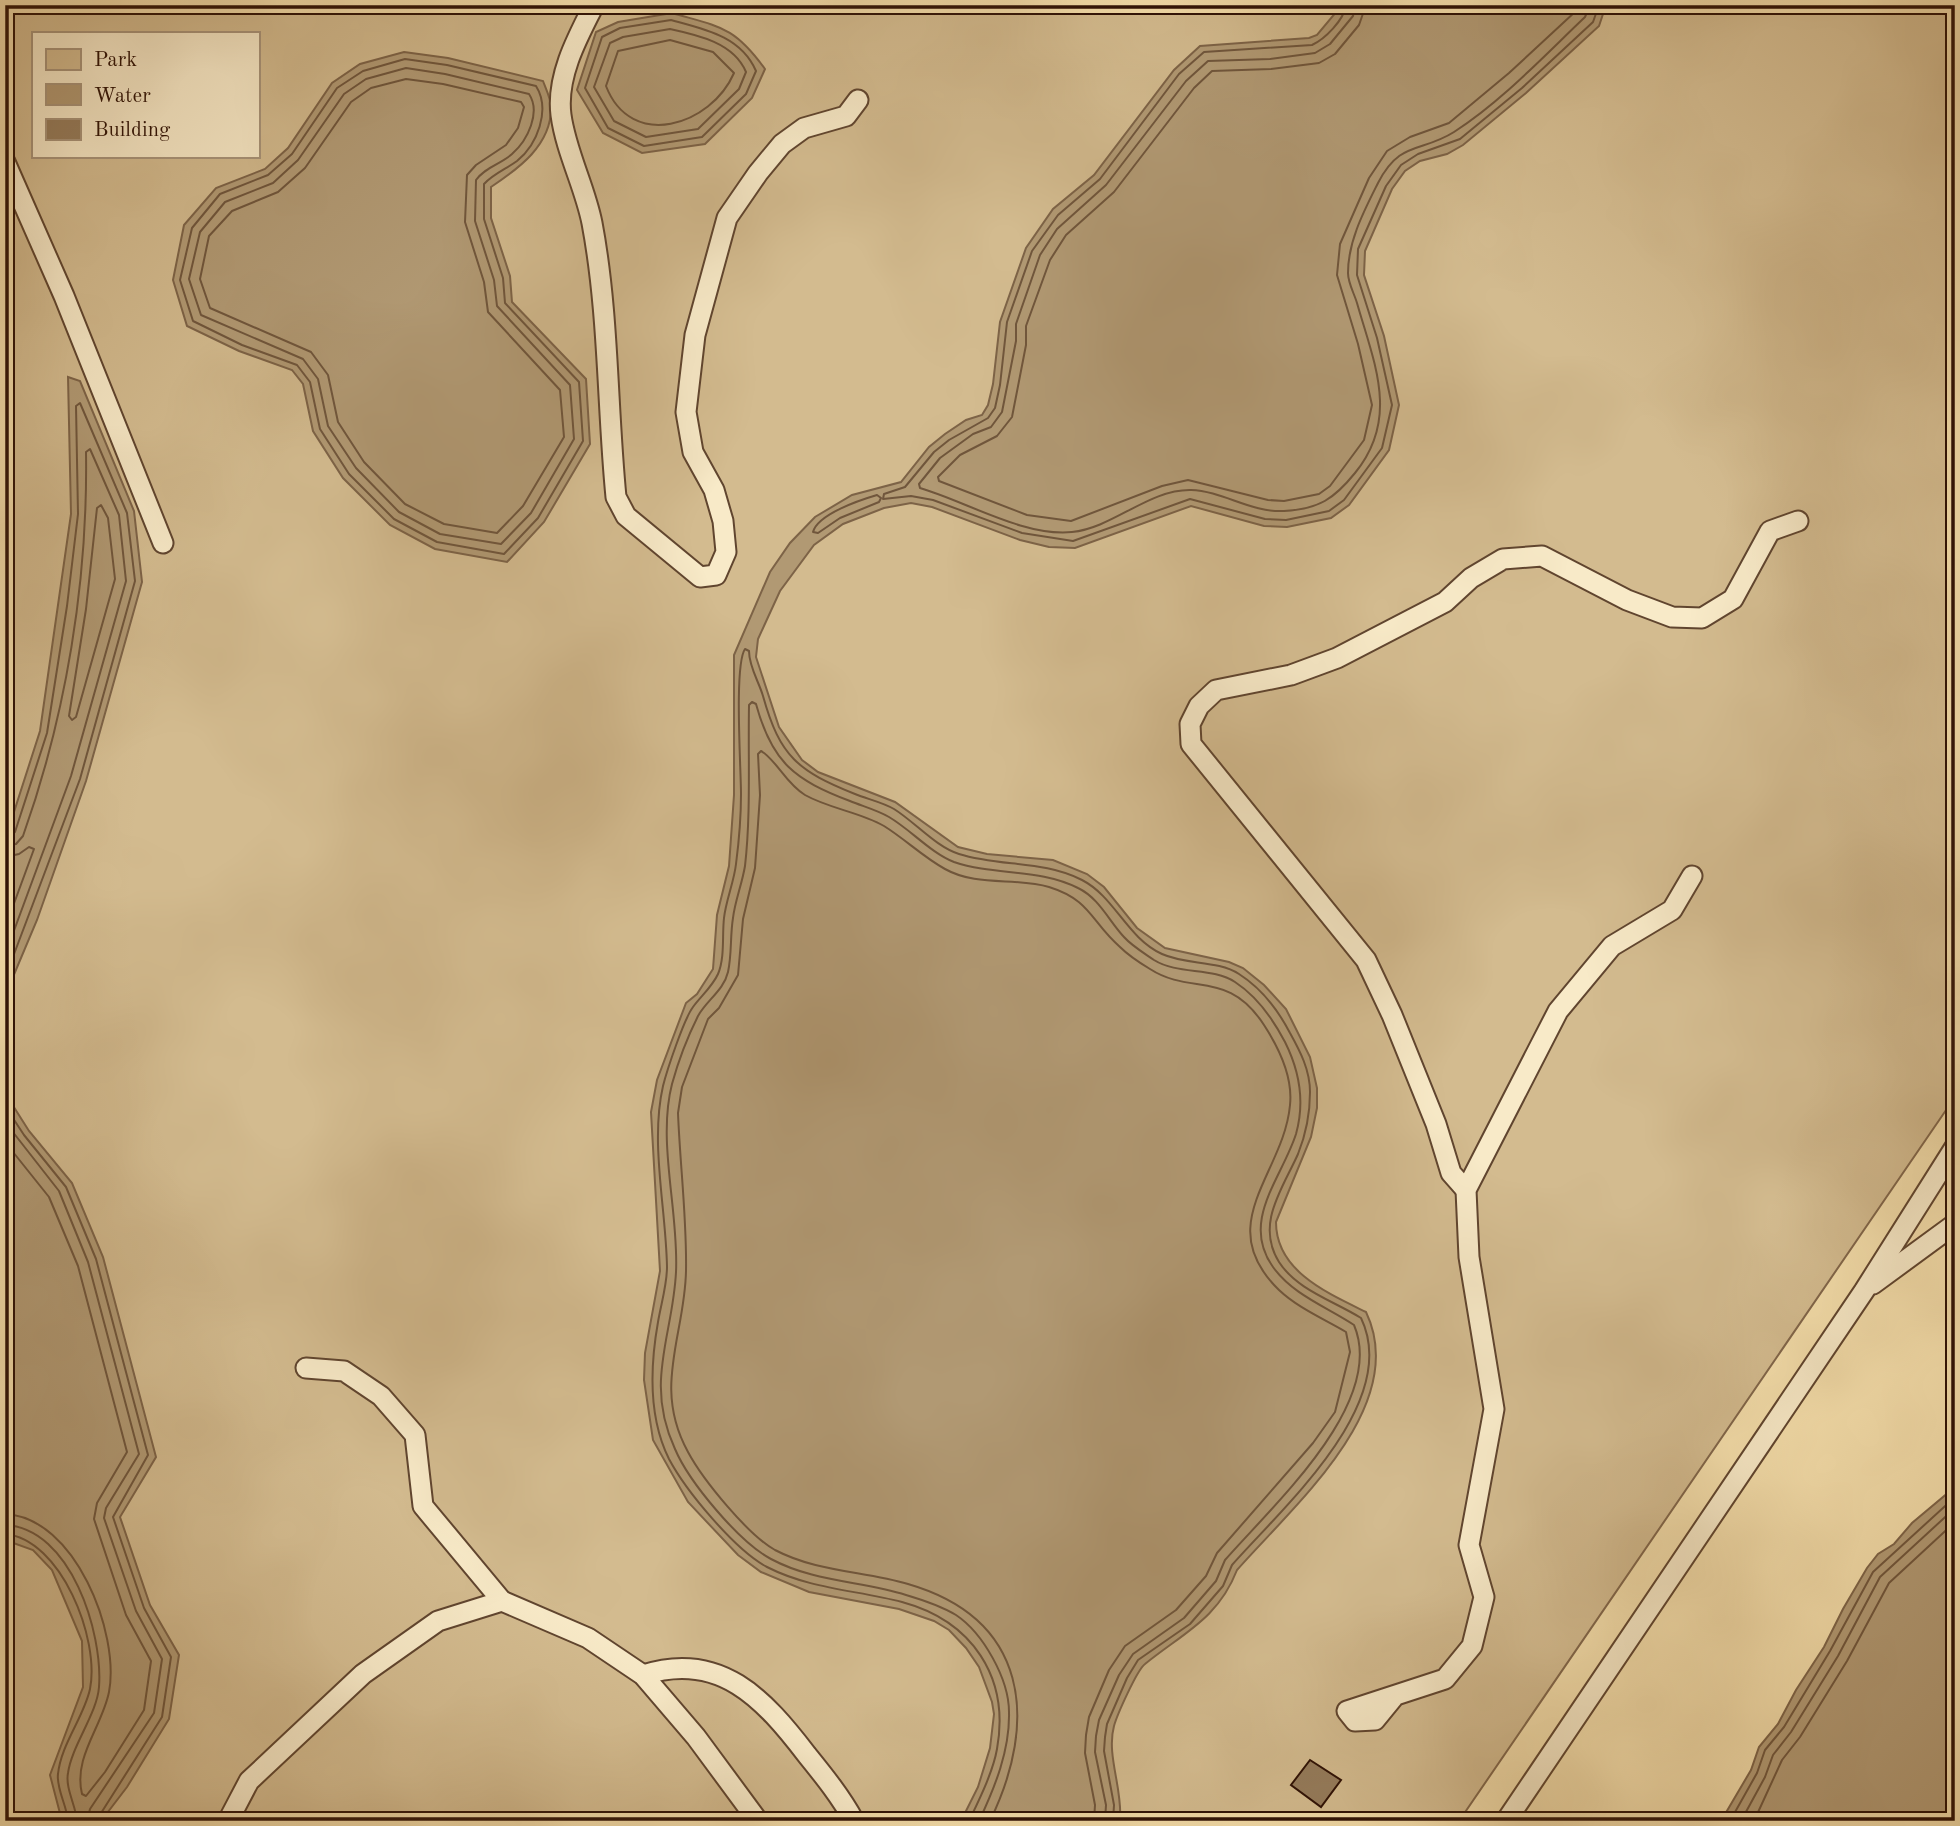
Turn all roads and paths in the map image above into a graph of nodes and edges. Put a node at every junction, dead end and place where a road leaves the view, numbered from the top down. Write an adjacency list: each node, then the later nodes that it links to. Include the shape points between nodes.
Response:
1 (594, 5): 2 (lane, via 563,78 561,115 592,222 616,497 626,516 701,577 716,575 726,552 714,490 693,452 686,412 695,335 727,218 782,144 804,128 846,116)
2 (858, 100)
3 (5, 162): 5 (lane)
4 (1798, 521): 8 (lane, via 1770,531 1733,598 1702,618 1672,617 1627,600 1542,555 1503,559 1471,578 1445,602 1388,633 1291,675 1216,690 1199,706 1190,724 1191,744 1366,960 1436,1124 1451,1173)
5 (163, 543)
6 (1692, 876): 8 (lane, via 1672,910 1612,946 1558,1011)
7 (1955, 1147): 10 (lane)
8 (1466, 1190): 14 (lane, via 1469,1257 1494,1409 1469,1545 1484,1597 1472,1646 1445,1679)
9 (1955, 1224): 10 (lane)
10 (1864, 1291): 18 (lane)
11 (306, 1368): 12 (lane, via 344,1371 381,1396 415,1435 424,1506)
12 (502, 1601): 13 (lane, via 588,1638); 15 (lane, via 438,1621 363,1674 249,1781)
13 (643, 1675): 16 (lane); 17 (lane, via 666,1668 696,1668 739,1683 774,1712)
14 (1393, 1698)
15 (228, 1821)
16 (758, 1821)
17 (854, 1821)
18 (1506, 1821)

